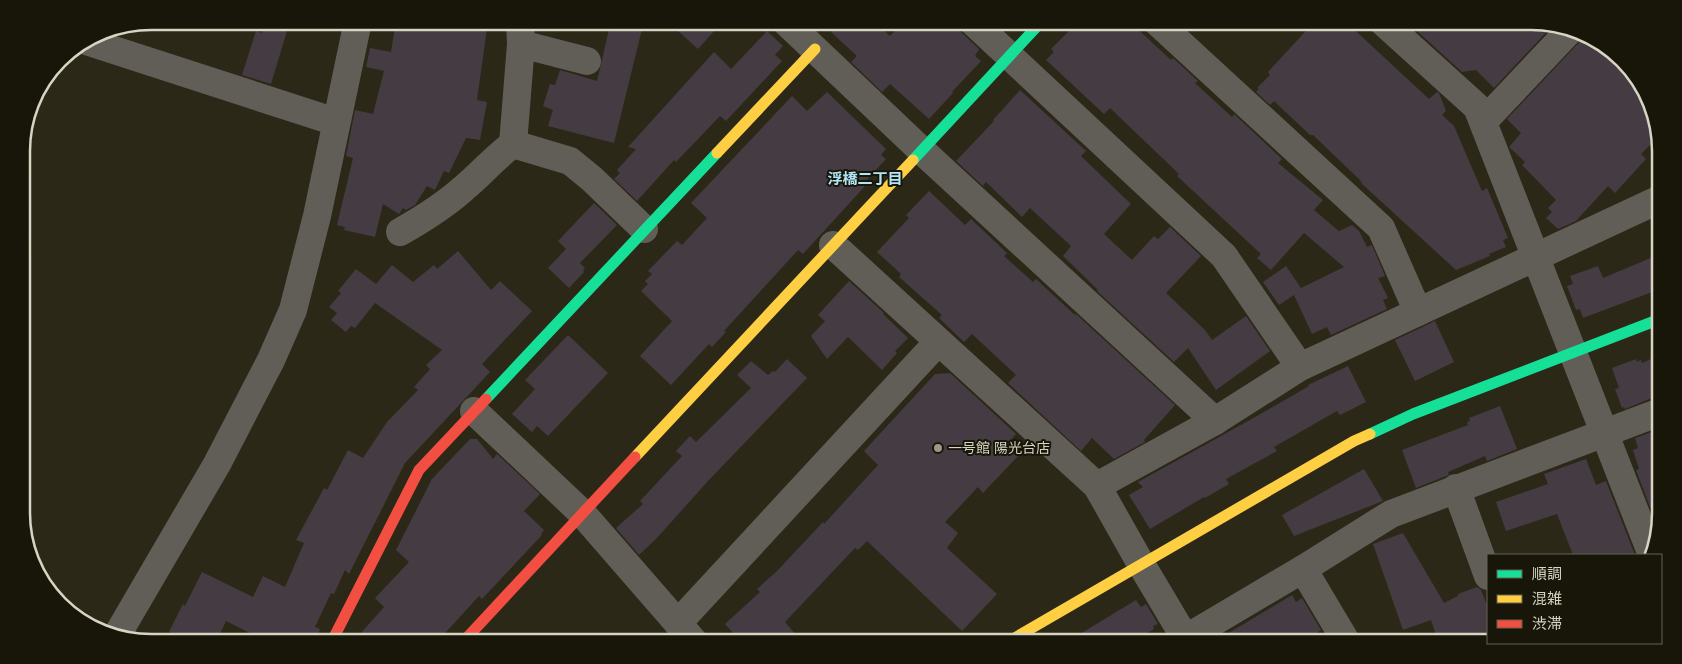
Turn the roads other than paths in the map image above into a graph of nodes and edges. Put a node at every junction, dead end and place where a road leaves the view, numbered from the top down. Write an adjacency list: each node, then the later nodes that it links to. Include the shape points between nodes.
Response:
1 (356, 30): 14 (street)
2 (795, 30): 10 (street)
3 (982, 30): 11 (street)
4 (1034, 30): 11 (street)
5 (1166, 30): 22 (street, via 1381,228)
6 (1392, 30): 13 (street, via 1477,107)
7 (521, 32): 12 (street); 15 (street)
8 (1566, 35): 13 (street)
9 (95, 44): 14 (street)
10 (815, 49): 16 (street); 18 (street)
11 (1009, 56): 16 (street); 26 (street, via 1224,256)
12 (588, 61)
13 (1484, 121): 21 (street)
14 (336, 122): 38 (street, via 293,310 271,360 216,464)
15 (513, 144): 18 (street, via 570,161); 19 (street, via 446,203)
16 (921, 150): 20 (street); 29 (street)
17 (1652, 203): 21 (street)
18 (644, 229): 27 (street)
19 (400, 232)
20 (833, 245): 24 (street); 33 (street)
21 (1535, 256): 22 (street); 25 (street)
22 (1418, 312): 26 (street)
23 (1652, 322): 25 (street)
24 (938, 342): 31 (street); 39 (street)
25 (1574, 353): 30 (street); 35 (street, via 1413,414 1354,441)
26 (1300, 367): 29 (street)
27 (474, 411): 33 (street); 40 (street, via 419,470)
28 (1652, 415): 30 (street)
29 (1215, 421): 31 (street)
30 (1606, 432): 32 (street); 34 (street)
31 (1097, 486): 35 (street)
32 (1456, 488): 36 (street, via 1391,514); 37 (street)
33 (582, 513): 39 (street); 41 (street)
34 (1648, 544)
35 (1141, 564): 42 (street); 43 (street)
36 (1303, 569): 44 (street); 45 (street)
37 (1487, 573)
38 (120, 630)
39 (687, 633)
40 (336, 634)
41 (470, 634)
42 (1021, 634)
43 (1180, 634)
44 (1196, 634)
45 (1342, 634)

